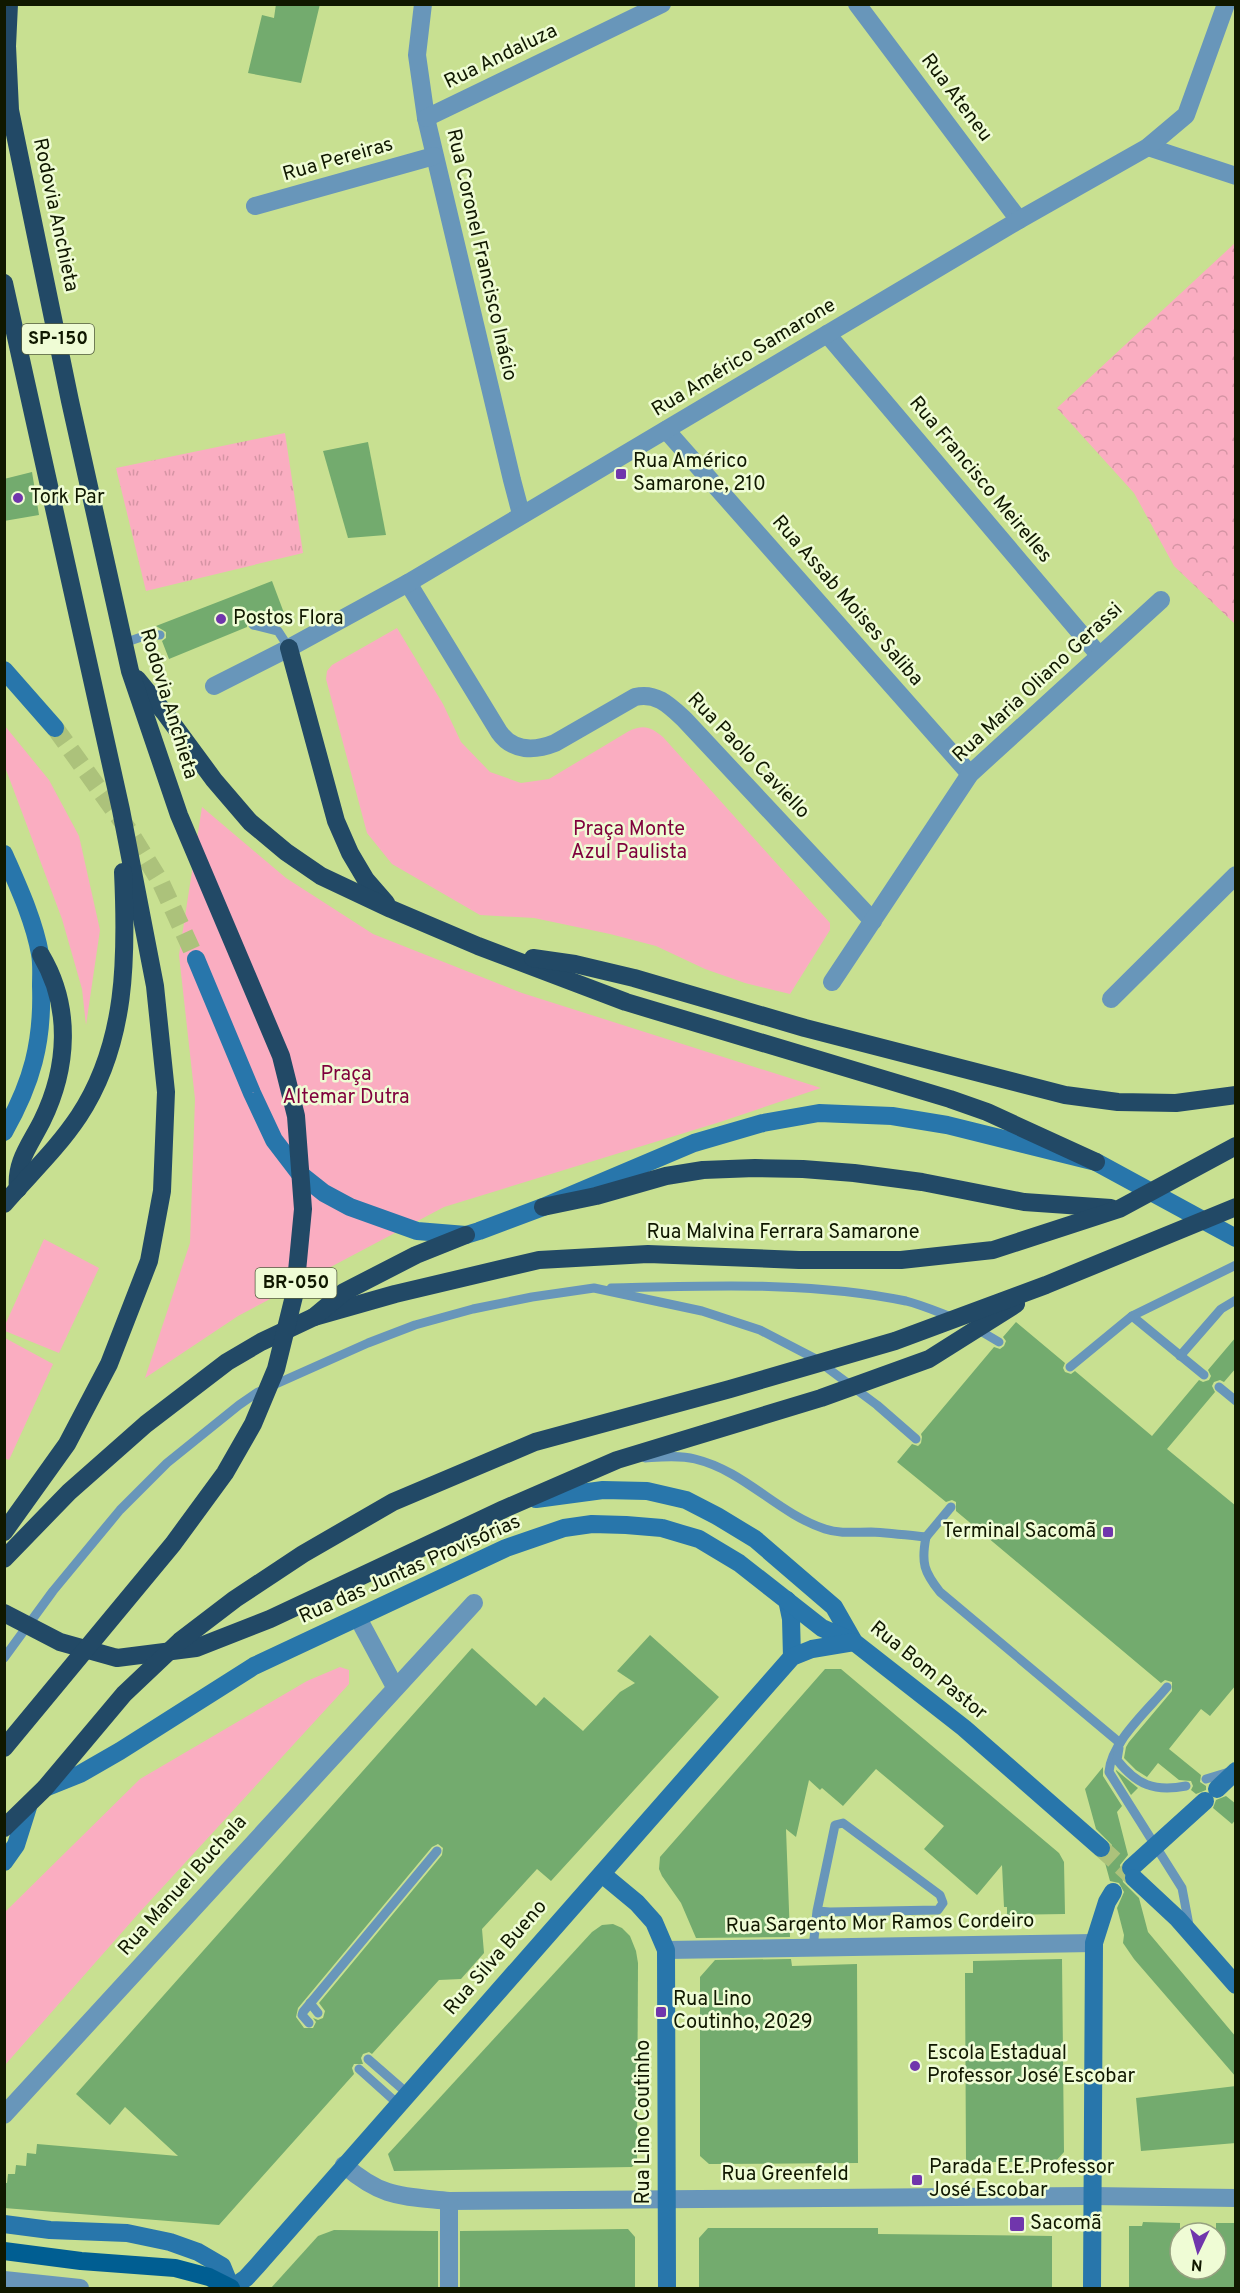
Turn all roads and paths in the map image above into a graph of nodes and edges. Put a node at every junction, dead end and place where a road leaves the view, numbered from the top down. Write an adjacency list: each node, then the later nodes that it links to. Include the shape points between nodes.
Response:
1 (9, 4): 20 (highway, Rodovia Anchieta / SP-150, via 10,110)
2 (423, 4): 6 (street, Rua Coronel Francisco Inácio, via 417,55)
3 (662, 4): 6 (street, Rua Andaluza)
4 (857, 4): 11 (street, Rua Ateneu)
5 (1226, 4): 7 (street, Rua Américo Samarone, via 1186,115)
6 (426, 118): 8 (street, Rua Coronel Francisco Inácio)
7 (1148, 147): 9 (street); 11 (street, Rua Américo Samarone)
8 (434, 156): 10 (street, Rua Pereiras); 15 (street, Rua Coronel Francisco Inácio)
9 (1236, 176)
10 (255, 206)
11 (1019, 219): 13 (street, Rua Américo Samarone)
12 (4, 283): 28 (highway, SP-150)
13 (827, 334): 14 (street, Rua Américo Samarone); 22 (street, Rua Francisco Meirelles)
14 (666, 430): 15 (street, Rua Américo Samarone); 27 (street, Rua Assab Moises Saliba)
15 (521, 514): 16 (street, Rua Américo Samarone)
16 (408, 583): 21 (street, Rua Américo Samarone); 33 (street, Rua Paolo Caviello, via 509,743 542,749 635,697 660,699 684,719)
17 (1161, 600): 22 (street, Rua Maria Oliano Gerassi)
18 (253, 625): 21 (lane, via 278,631)
19 (160, 635): 20 (lane)
20 (124, 643): 23 (highway, Rodovia Anchieta / SP-150)
21 (289, 648): 25 (street, Rua Américo Samarone); 32 (highway, via 336,821 366,880)
22 (1098, 655): 27 (street, Rua Maria Oliano Gerassi)
23 (130, 671): 29 (highway, Rodovia Anchieta / SP-150); 32 (highway, via 250,822 321,876)
24 (6, 674): 26 (main road)
25 (214, 686)
26 (55, 728)
27 (970, 774): 33 (street, Rua Maria Oliano Gerassi)
28 (121, 810): 43 (highway, via 126,928 124,981 115,1034 99,1081 79,1116); 65 (highway, via 154,986 166,1092 162,1191 149,1261 109,1364 67,1444)
29 (179, 815): 78 (highway, BR-050, via 281,1056 293,1106 303,1209 295,1292 276,1369 253,1424 225,1473 173,1544)
30 (4, 854): 35 (main road)
31 (1236, 875): 38 (street)
32 (391, 909): 34 (highway)
33 (873, 921): 37 (street, Rua Maria Oliano Gerassi)
34 (501, 954): 39 (highway, via 575,964 634,978 805,1028 1065,1095 1119,1102 1176,1103); 42 (highway, via 626,1002 987,1112)
35 (40, 955): 40 (main road, via 42,1013 33,1070); 43 (highway, via 57,987 63,1041 55,1091 22,1155)
36 (196, 959): 47 (main road, via 274,1140 300,1174 350,1207 387,1221 417,1231)
37 (832, 982)
38 (1111, 999)
39 (1236, 1095)
40 (4, 1132)
41 (1236, 1146): 46 (highway, Rua Malvina Ferrara Samarone)
42 (1096, 1162): 44 (main road, via 947,1125 892,1116 819,1113 763,1123 694,1143); 48 (main road)
43 (11, 1197)
44 (543, 1207): 46 (highway, via 666,1176 755,1168 854,1173 1024,1202); 47 (main road)
45 (1236, 1207): 50 (highway)
46 (1119, 1209): 54 (highway, Rua Malvina Ferrara Samarone, via 993,1250 901,1260 648,1254 539,1260)
47 (466, 1234): 54 (highway, via 344,1292)
48 (1236, 1238)
49 (1236, 1265): 53 (lane)
50 (1046, 1285): 62 (highway, via 929,1359 821,1398); 81 (highway, via 895,1341 535,1442 393,1502 303,1554 180,1641 124,1694)
51 (594, 1288): 55 (lane, via 720,1286 831,1291 907,1302 961,1320); 61 (lane, via 702,1311 760,1330 814,1358); 74 (lane, via 500,1303 415,1325 258,1392 189,1444 120,1510)
52 (1236, 1300): 56 (lane, via 1221,1309)
53 (1132, 1316): 56 (lane); 57 (lane)
54 (314, 1317): 67 (highway, via 227,1362 146,1424 69,1492)
55 (999, 1342)
56 (1180, 1356): 58 (lane)
57 (1070, 1367)
58 (1204, 1375)
59 (1219, 1388): 60 (lane)
60 (1236, 1401)
61 (912, 1436)
62 (617, 1460): 63 (highway); 66 (lane, via 670,1456 695,1459 740,1478 795,1516 825,1529)
63 (525, 1501): 70 (highway, via 270,1619 196,1648 117,1658 60,1642); 72 (main road, Rua Bom Pastor, via 603,1490 646,1491 686,1500 755,1539 834,1607)
64 (951, 1507): 66 (lane)
65 (4, 1532)
66 (926, 1537): 77 (lane, via 922,1557 927,1577 940,1593)
67 (4, 1559)
68 (786, 1600): 71 (main road, Rua das Juntas Provisórias, via 739,1563 699,1539 662,1528 592,1524 564,1528 506,1548); 72 (main road, Rua das Juntas Provisórias, via 822,1628); 73 (main road)
69 (474, 1603): 75 (street, Rua Manuel Buchala)
70 (4, 1613)
71 (358, 1618): 75 (street); 81 (main road, Rua das Juntas Provisórias, via 254,1666 120,1751)
72 (854, 1642): 73 (main road, via 812,1649); 85 (main road, Rua Bom Pastor, via 964,1728)
73 (792, 1657): 88 (main road, Rua Silva Bueno)
74 (4, 1658)
75 (395, 1687): 102 (street, Rua Manuel Buchala)
76 (1167, 1688): 77 (lane)
77 (1120, 1743): 80 (lane, via 1117,1760 1128,1774 1146,1785 1171,1789); 84 (lane, via 1109,1772)
78 (4, 1748)
79 (1236, 1770): 84 (main road, via 1209,1790)
80 (1185, 1786)
81 (45, 1788): 82 (highway, Rua das Juntas Provisórias)
82 (28, 1807): 83 (highway, Rua das Juntas Provisórias); 87 (main road, via 16,1845)
83 (4, 1828)
84 (1154, 1847): 91 (lane, via 1182,1888); 91 (main road, via 1133,1873)
85 (1101, 1848)
86 (437, 1851): 96 (lane)
87 (4, 1862)
88 (602, 1874): 94 (main road, Rua Lino Coutinho, via 654,1922); 101 (main road, Rua Silva Bueno)
89 (1113, 1892): 92 (main road)
90 (817, 1911): 90 (lane, via 938,1910 943,1902 940,1895 838,1822); 93 (lane)
91 (1190, 1934): 95 (main road)
92 (1094, 1943): 93 (street, Rua Sargento Mor Ramos Cordeiro); 104 (main road)
93 (813, 1948): 94 (street, Rua Sargento Mor Ramos Cordeiro)
94 (666, 1950): 105 (main road, Rua Lino Coutinho)
95 (1236, 1985)
96 (310, 2003): 97 (lane); 98 (lane, via 302,2013)
97 (318, 2013)
98 (309, 2023)
99 (368, 2059): 101 (lane)
100 (359, 2069): 101 (lane)
101 (403, 2098): 103 (main road, Rua Silva Bueno)
102 (4, 2115)
103 (344, 2165): 107 (street, Rua Greenfeld, via 362,2181 395,2195); 112 (main road, Rua Silva Bueno, via 246,2278)
104 (1091, 2196): 105 (street, Rua Greenfeld); 106 (street, Rua Greenfeld); 115 (main road)
105 (668, 2198): 107 (street, Rua Greenfeld); 114 (main road, Rua Lino Coutinho)
106 (1236, 2198)
107 (448, 2201): 113 (street)
108 (4, 2223): 112 (main road, via 127,2234 170,2242 222,2266)
109 (4, 2252): 112 (main road, via 175,2268 209,2277)
110 (4, 2280): 111 (street)
111 (80, 2289)
112 (231, 2289)
113 (448, 2289)
114 (667, 2289)
115 (1092, 2289)

